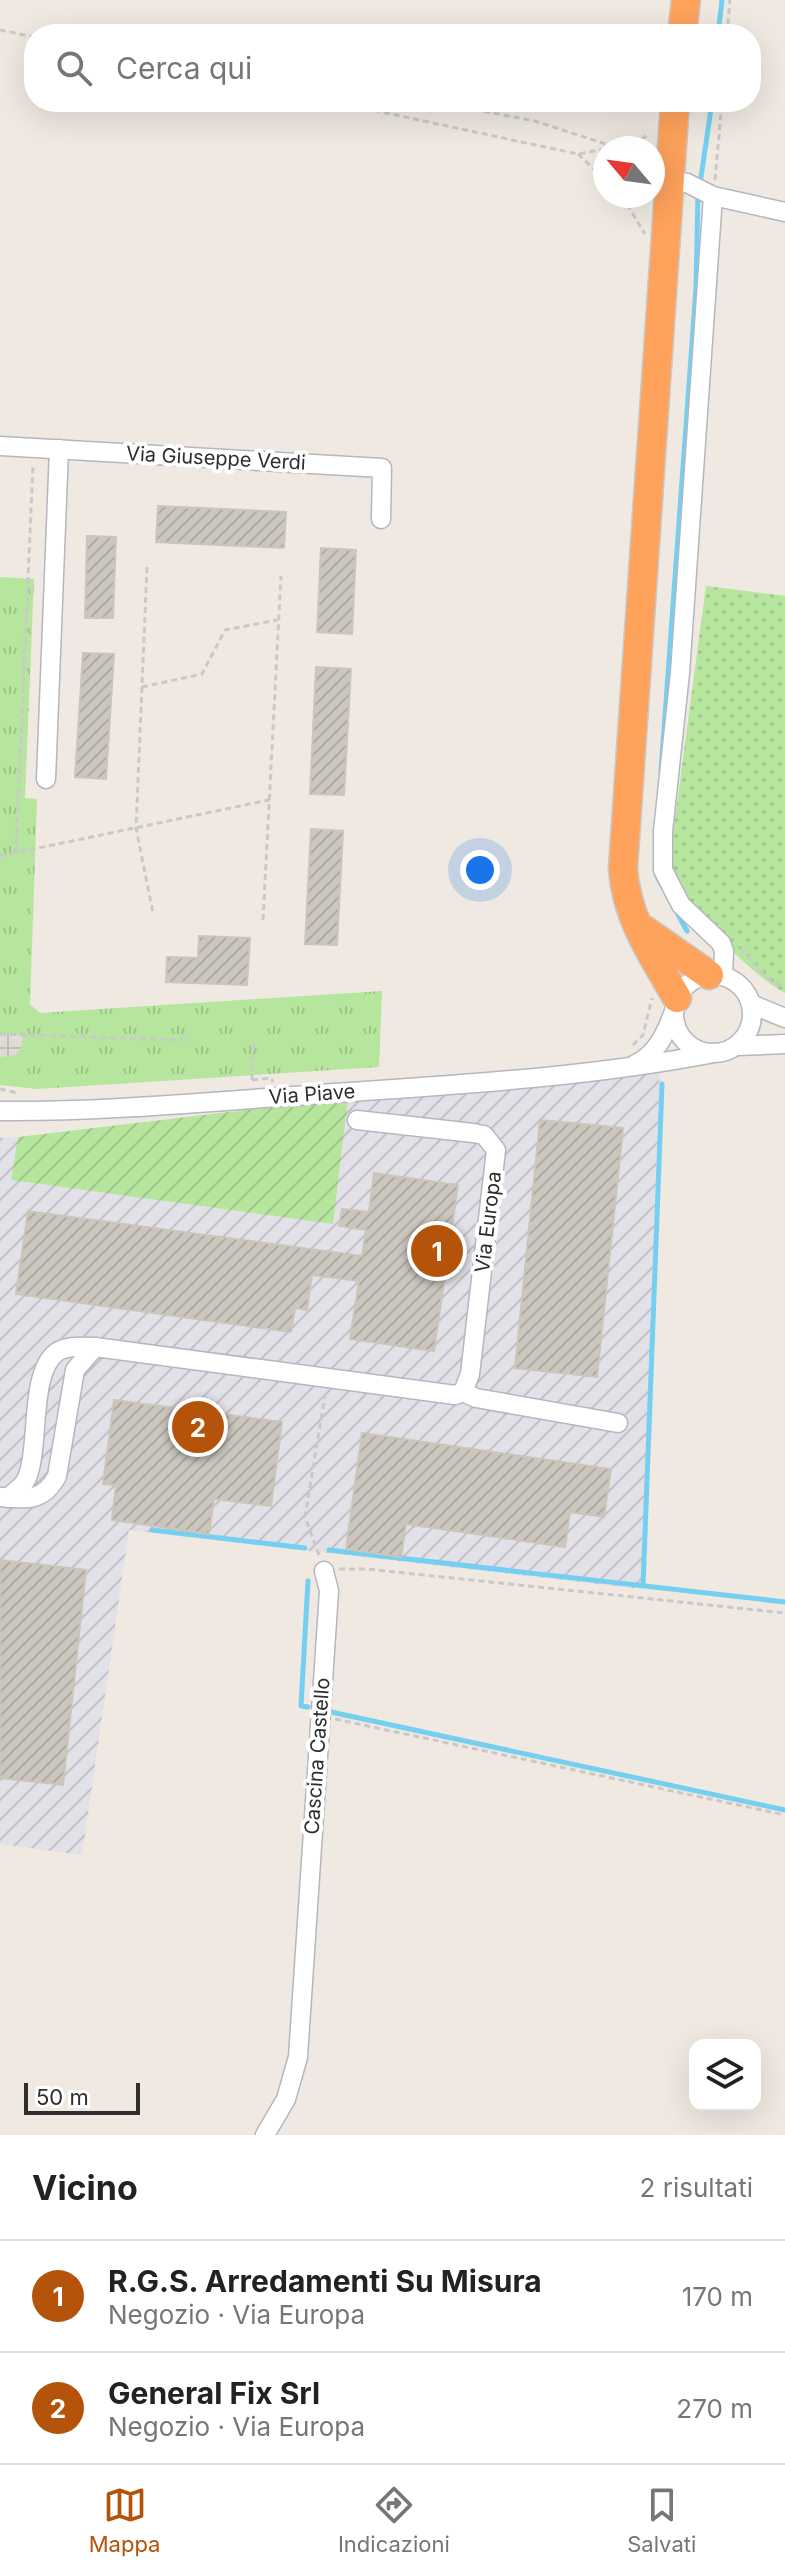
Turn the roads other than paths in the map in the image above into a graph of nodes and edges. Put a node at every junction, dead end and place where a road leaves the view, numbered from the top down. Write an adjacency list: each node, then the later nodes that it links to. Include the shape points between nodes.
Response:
1 (686, 0): 2 (highway)
2 (683, 24)
3 (676, 112): 4 (highway)
4 (693, 188): 5 (street); 10 (highway, via 662,263 623,868); 11 (street, via 680,673 663,870 681,905 721,943 724,951)
5 (785, 212)
6 (0, 446): 7 (street, Via Giuseppe Verdi)
7 (59, 449): 8 (street, Via Giuseppe Verdi, via 382,468); 9 (street)
8 (381, 519)
9 (46, 779)
10 (634, 920): 11 (highway, via 663,946); 12 (highway)
11 (716, 976): 12 (street, via 690,982); 13 (street, via 741,986)
12 (673, 997): 17 (street, via 679,1035); 18 (street, via 653,1052)
13 (751, 1004): 14 (street); 16 (street, via 750,1027)
14 (785, 1018)
15 (785, 1044): 16 (street, Via Piave)
16 (737, 1046): 17 (street, Via Piave)
17 (709, 1054): 18 (street, Via Piave)
18 (625, 1061): 19 (street, Via Piave, via 111,1109)
19 (0, 1111)
20 (357, 1120): 22 (street, Via Europa, via 484,1135 496,1150 470,1374)
21 (95, 1347): 22 (street); 24 (street, via 59,1350 49,1361 42,1377 30,1467 25,1482); 24 (street, via 75,1370 57,1476 50,1489 27,1500)
22 (463, 1392): 23 (street)
23 (618, 1423)
24 (4, 1497)
25 (324, 1571): 26 (street, Cascina Castello, via 329,1591 298,2057 286,2099)
26 (265, 2135)

